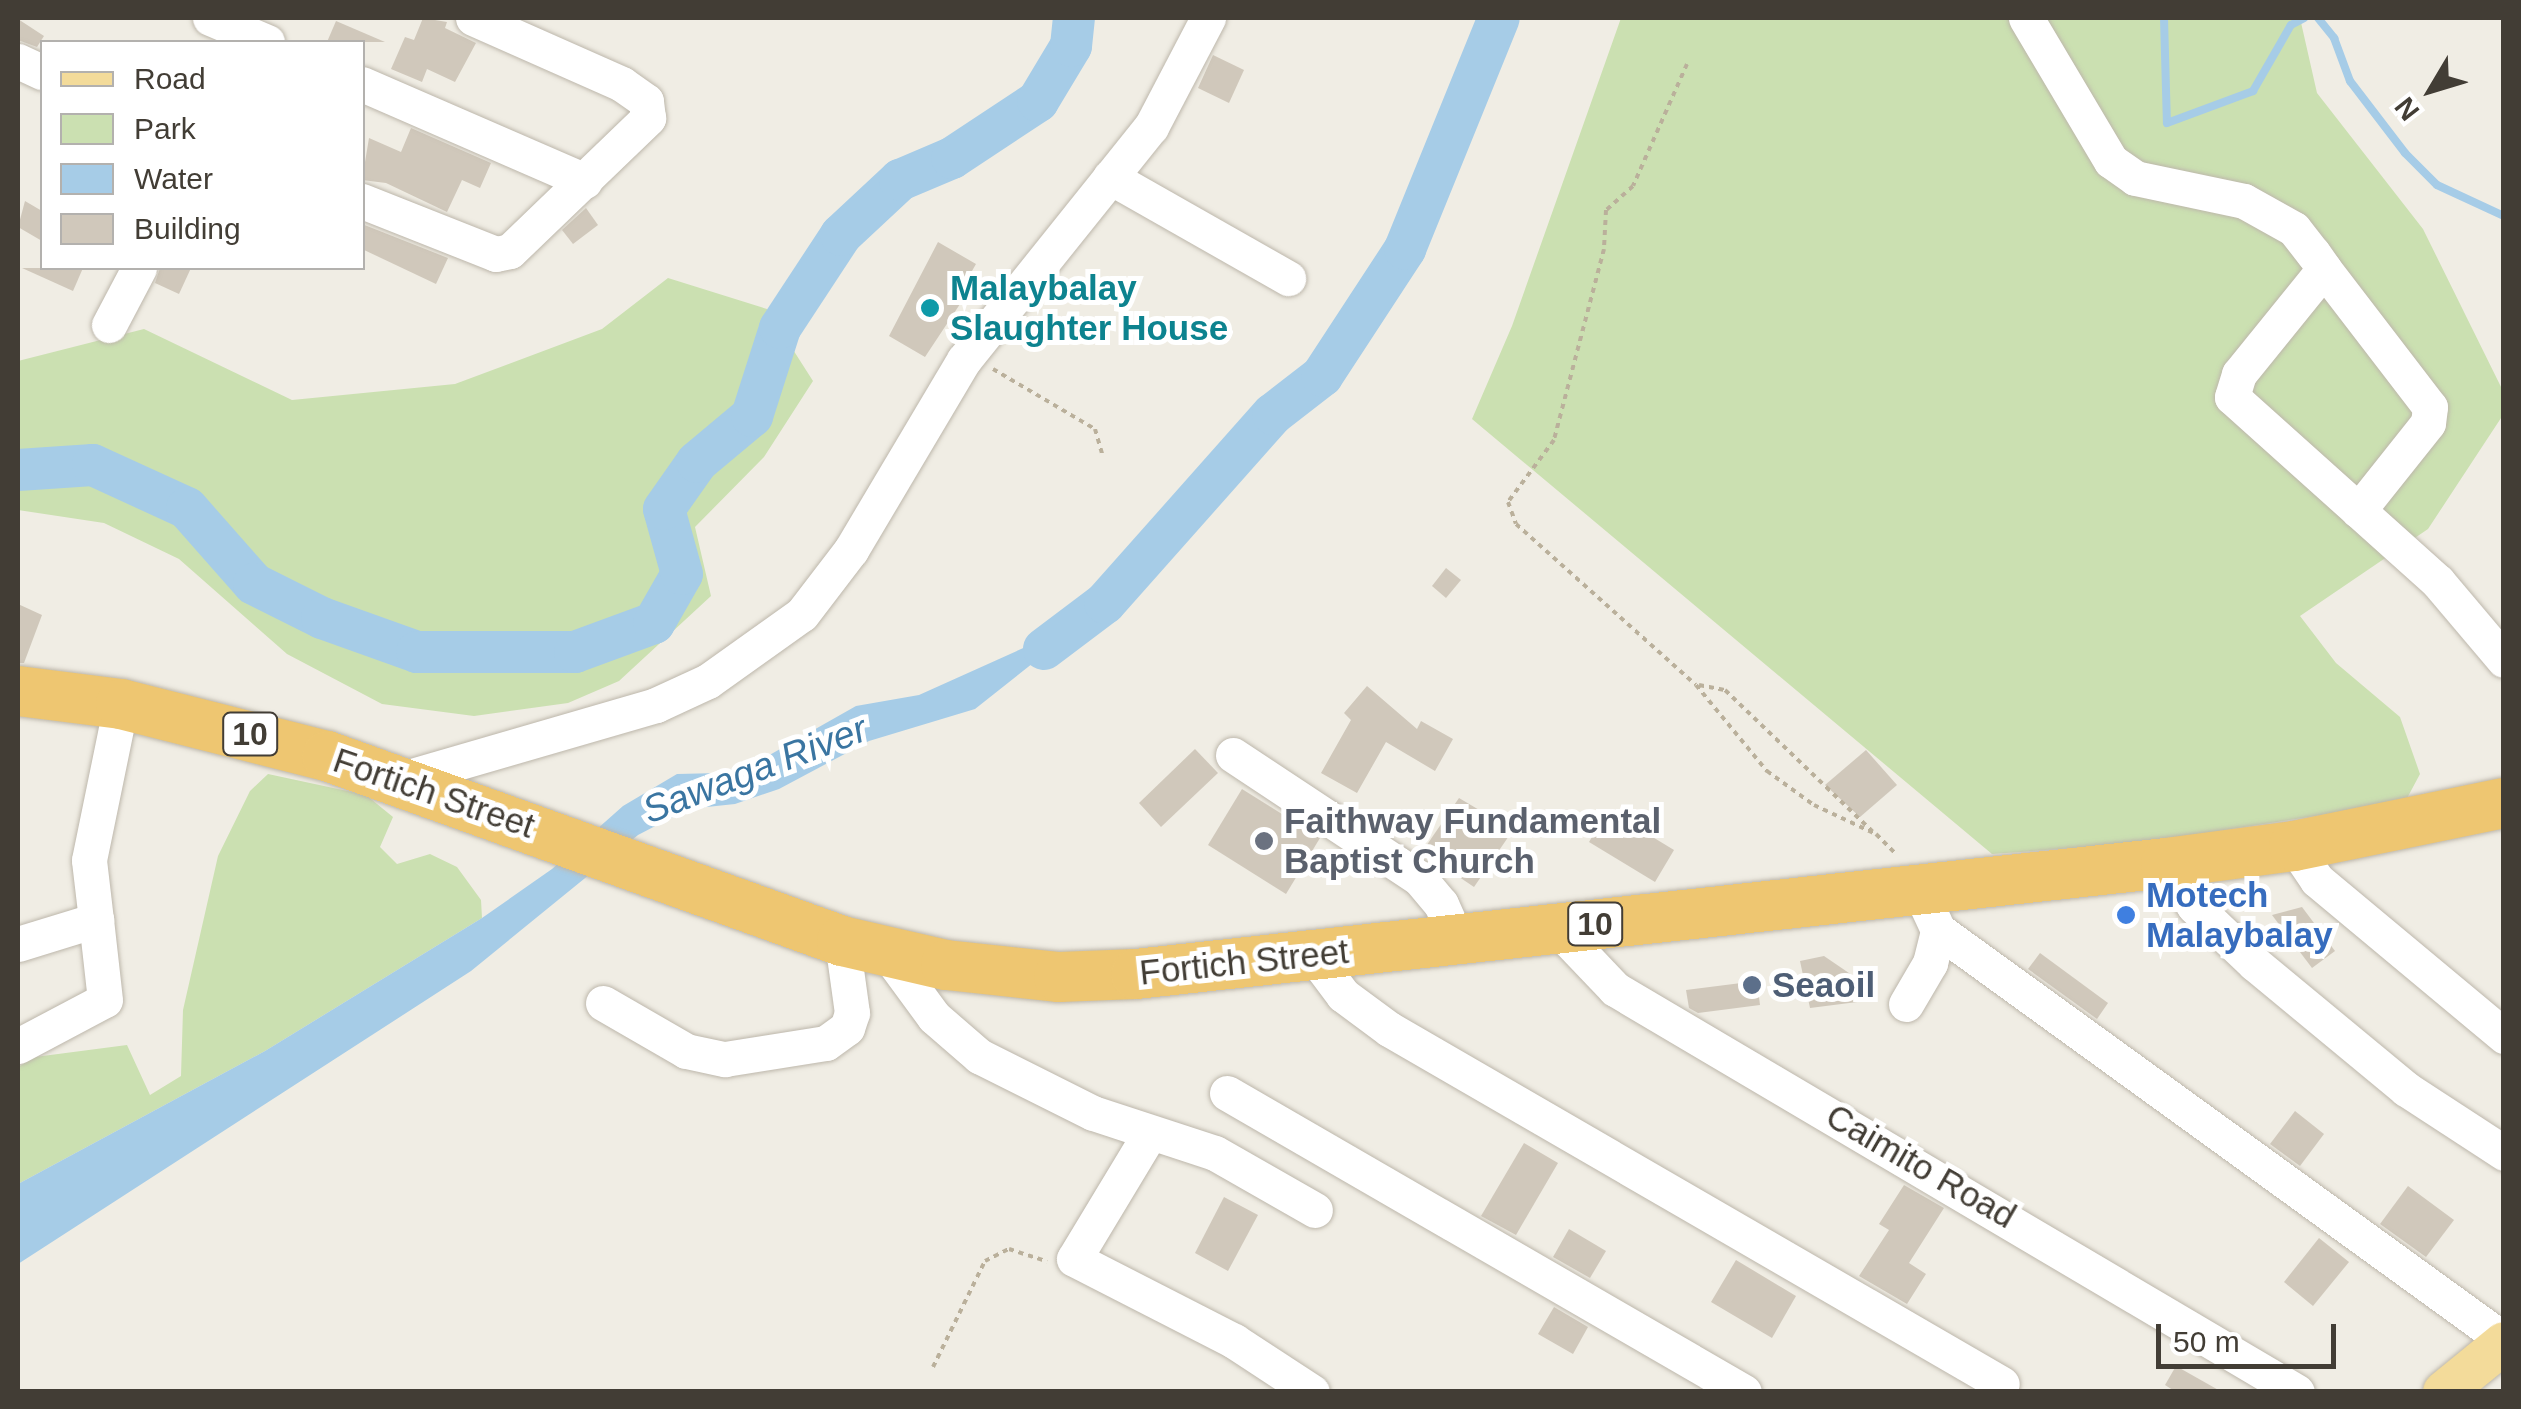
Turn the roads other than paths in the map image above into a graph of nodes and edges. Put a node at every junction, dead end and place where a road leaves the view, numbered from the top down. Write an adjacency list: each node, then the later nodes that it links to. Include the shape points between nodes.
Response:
1 (210, 18): 5 (street)
2 (473, 18): 8 (street, via 646,101 648,118)
3 (1208, 18): 7 (street, via 1152,126)
4 (2026, 18): 10 (street, via 2111,160 2135,178 2244,201 2275,216 2294,229)
5 (259, 40)
6 (365, 85): 8 (street)
7 (1110, 177): 12 (street); 19 (street, via 964,360 823,591 774,636 708,682 656,704)
8 (585, 181): 9 (street, via 526,242 496,254)
9 (365, 202)
10 (2324, 269): 14 (street, via 2430,407 2428,423); 14 (street, via 2239,374 2232,397)
11 (138, 270): 13 (street)
12 (1288, 278)
13 (108, 325)
14 (2358, 511): 15 (street, via 2438,582)
15 (2504, 660)
16 (18, 691): 17 (highway, Fortich Street / 10)
17 (122, 704): 19 (highway, Fortich Street / 10); 24 (street, via 90,860)
18 (1233, 755): 26 (street, via 1419,878 1441,904)
19 (398, 780): 28 (highway, Fortich Street / 10)
20 (2504, 803): 21 (highway, Fortich Street / 10)
21 (2294, 846): 22 (highway, Fortich Street / 10); 32 (street, via 2317,880)
22 (2166, 863): 23 (highway, Fortich Street / 10); 36 (street, via 2194,906 2255,964 2406,1088)
23 (1929, 910): 25 (highway, Fortich Street / 10); 31 (street, via 1930,963); 38 (street)
24 (96, 920): 27 (street); 33 (street, via 105,1000)
25 (1557, 928): 26 (highway, Fortich Street / 10); 42 (street, Caimito Road, via 1615,989)
26 (1457, 940): 29 (highway, Fortich Street / 10)
27 (18, 944)
28 (864, 947): 29 (highway, Fortich Street / 10, via 1059,977); 30 (street, via 847,1028 826,1043 726,1059 686,1051); 35 (street, via 968,1048 1054,1095)
29 (1312, 956): 39 (street, via 1343,995 1388,1028)
30 (603, 1004)
31 (1906, 1004)
32 (2504, 1036)
33 (18, 1046)
34 (1227, 1093): 41 (street)
35 (1150, 1133): 37 (street, via 1215,1152); 40 (street, via 1074,1259 1234,1341)
36 (2504, 1153)
37 (1315, 1210)
38 (2504, 1341): 43 (main road)
39 (2002, 1384)
40 (1312, 1392)
41 (1744, 1392)
42 (2297, 1392)
43 (2444, 1392)

